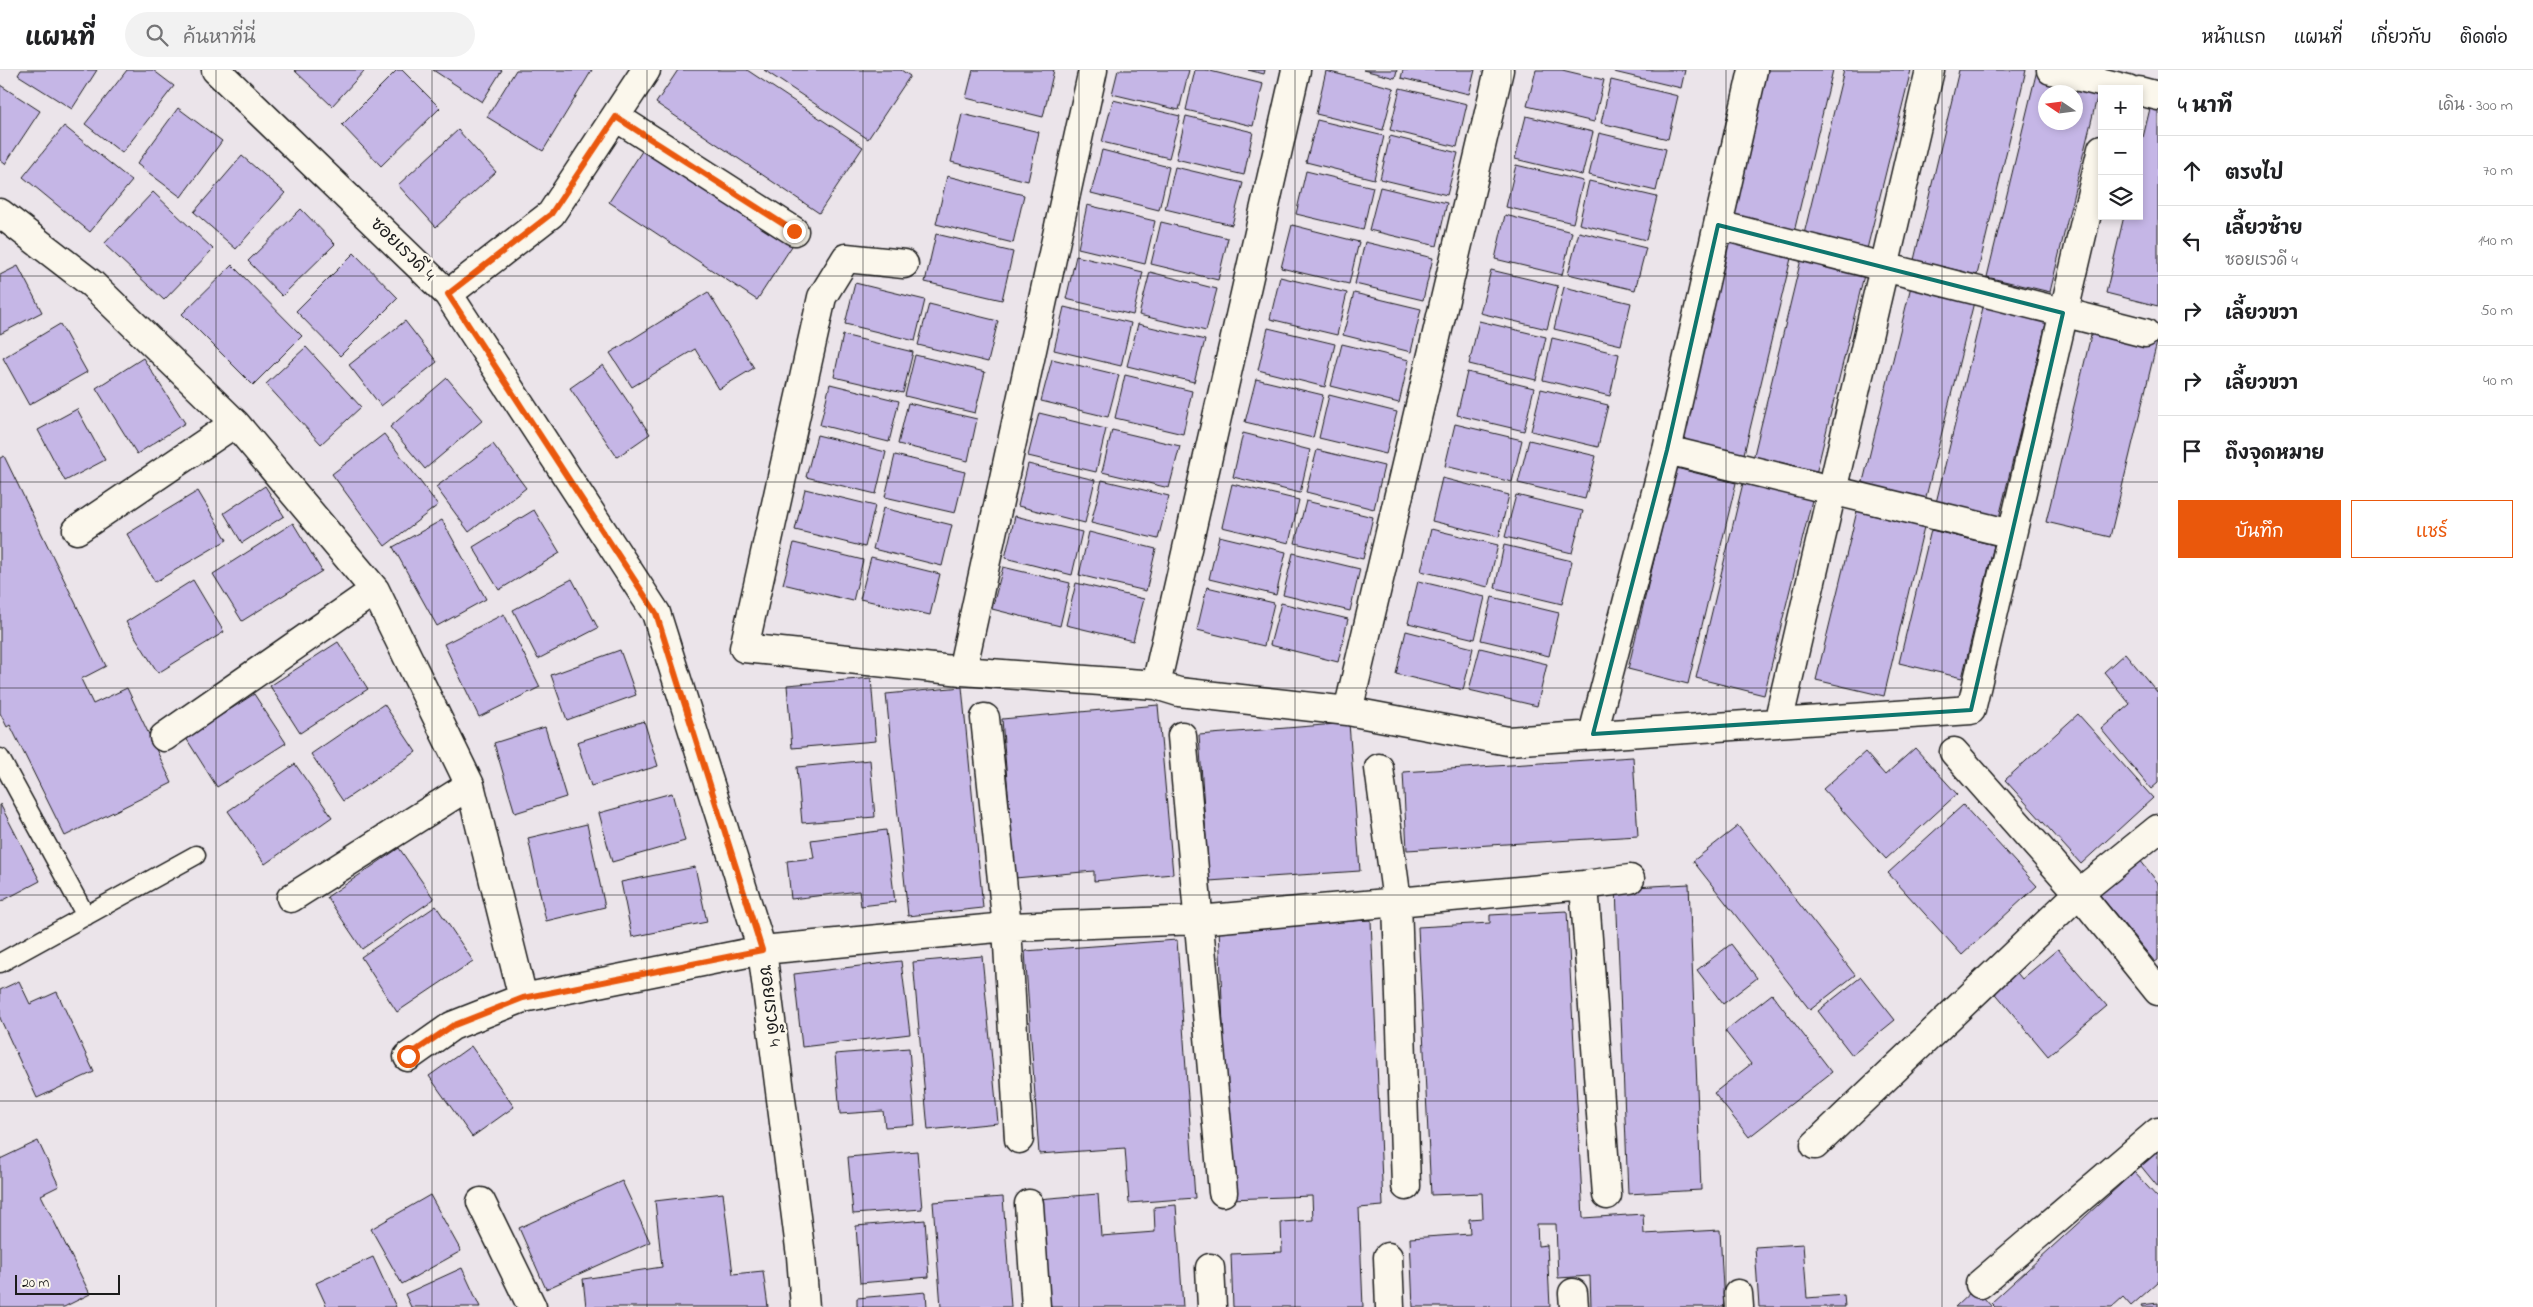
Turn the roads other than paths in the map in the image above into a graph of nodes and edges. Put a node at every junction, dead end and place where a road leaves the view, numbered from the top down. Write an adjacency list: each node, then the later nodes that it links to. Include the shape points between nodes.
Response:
1 (216, 70): 19 (street, ซอยเรวดี 4)
2 (646, 70): 12 (street)
3 (1093, 70): 28 (street)
4 (1296, 70): 29 (street)
5 (1499, 70): 30 (street)
6 (1753, 70): 15 (street)
7 (1930, 70): 18 (street)
8 (2051, 70): 9 (street)
9 (2124, 85)
10 (2143, 91): 11 (street)
11 (2158, 96)
12 (616, 117): 16 (street); 19 (street, via 551,214)
13 (2098, 166): 20 (street)
14 (0, 213): 22 (street, via 92,284)
15 (1718, 225): 18 (street); 23 (street)
16 (794, 231)
17 (904, 264): 28 (street, via 846,258 822,298 744,648)
18 (1884, 268): 20 (street); 24 (street)
19 (448, 294): 50 (street, ซอยเรวดี 4, via 656,613)
20 (2063, 313): 21 (street); 26 (street)
21 (2145, 333)
22 (235, 423): 25 (street); 27 (street)
23 (1667, 450): 24 (street); 33 (street)
24 (1832, 490): 26 (street); 32 (street)
25 (77, 530)
26 (2012, 534): 32 (street, via 1970,710)
27 (375, 590): 35 (street); 39 (street)
28 (962, 671): 29 (street)
29 (1156, 685): 30 (street, via 1179,692)
30 (1348, 710): 33 (street, via 1508,742)
31 (985, 718): 49 (street)
32 (1778, 723): 33 (street)
33 (1593, 734)
34 (1182, 736): 48 (street)
35 (164, 737)
36 (1954, 752): 44 (street)
37 (0, 758): 47 (lane)
38 (1379, 768): 46 (street)
39 (470, 785): 45 (street); 53 (street)
40 (2158, 830): 44 (street)
41 (196, 855): 47 (lane)
42 (1630, 878): 43 (street)
43 (1584, 885): 46 (street); 60 (street)
44 (2079, 893): 52 (street); 57 (street)
45 (292, 898)
46 (1397, 901): 48 (street); 58 (street)
47 (86, 916): 51 (lane)
48 (1199, 920): 49 (street); 59 (street)
49 (1007, 927): 50 (street); 56 (street)
50 (762, 950): 53 (street); 67 (street, ซอยเรวดี 4)
51 (0, 963)
52 (2158, 991)
53 (523, 998): 54 (street, via 452,1026)
54 (408, 1056)
55 (2158, 1132): 65 (street)
56 (1019, 1138)
57 (1816, 1146)
58 (1406, 1186)
59 (1223, 1192)
60 (1607, 1195)
61 (481, 1202): 66 (street)
62 (1029, 1204): 68 (street)
63 (1388, 1257): 70 (street)
64 (1210, 1268): 69 (street)
65 (1980, 1284)
66 (532, 1307)
67 (805, 1307)
68 (1036, 1307)
69 (1212, 1307)
70 (1390, 1307)

